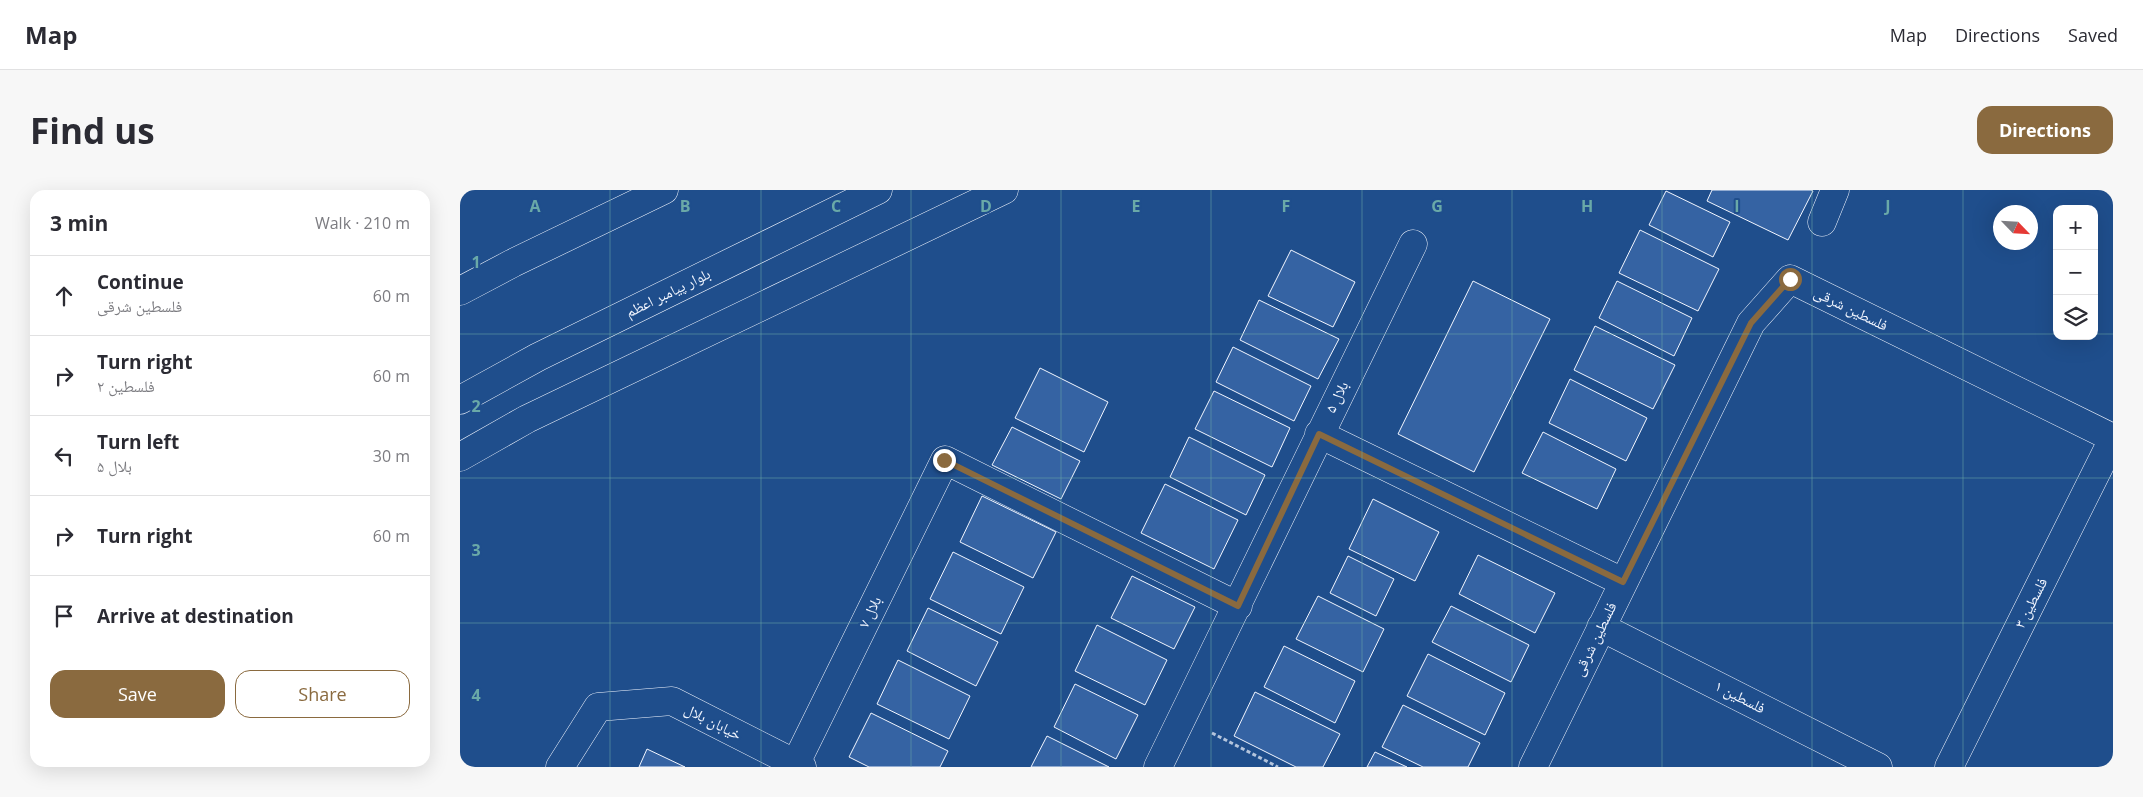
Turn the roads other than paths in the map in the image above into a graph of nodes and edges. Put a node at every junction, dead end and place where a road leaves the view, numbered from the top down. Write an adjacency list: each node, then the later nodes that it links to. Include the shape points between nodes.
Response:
1 (664, 190): 7 (street, via 512,263)
2 (878, 190): 8 (street, بلوار پیامبر اعظم, via 538,358)
3 (1004, 190): 11 (street, via 536,415)
4 (1835, 190): 5 (street)
5 (1822, 222)
6 (1413, 244): 9 (street, بلال ۵)
7 (460, 292)
8 (460, 400)
9 (1319, 434): 12 (street); 13 (street, بلال ۵)
10 (2113, 439): 12 (street, فلسطین شرقی, via 1790,279 1751,323); 20 (street, فلسطین ۳)
11 (460, 456)
12 (1623, 582): 14 (street, فلسطین شرقی)
13 (1238, 606): 15 (street, بلال ۷, via 944,460); 17 (street, بلال ۵)
14 (1601, 627): 18 (street, فلسطین شرقی); 19 (street, فلسطین ۱)
15 (797, 766): 16 (street, خیابان بلال, via 672,701 598,707)
16 (560, 767)
17 (1158, 767)
18 (1533, 767)
19 (1878, 767)
20 (1949, 767)

